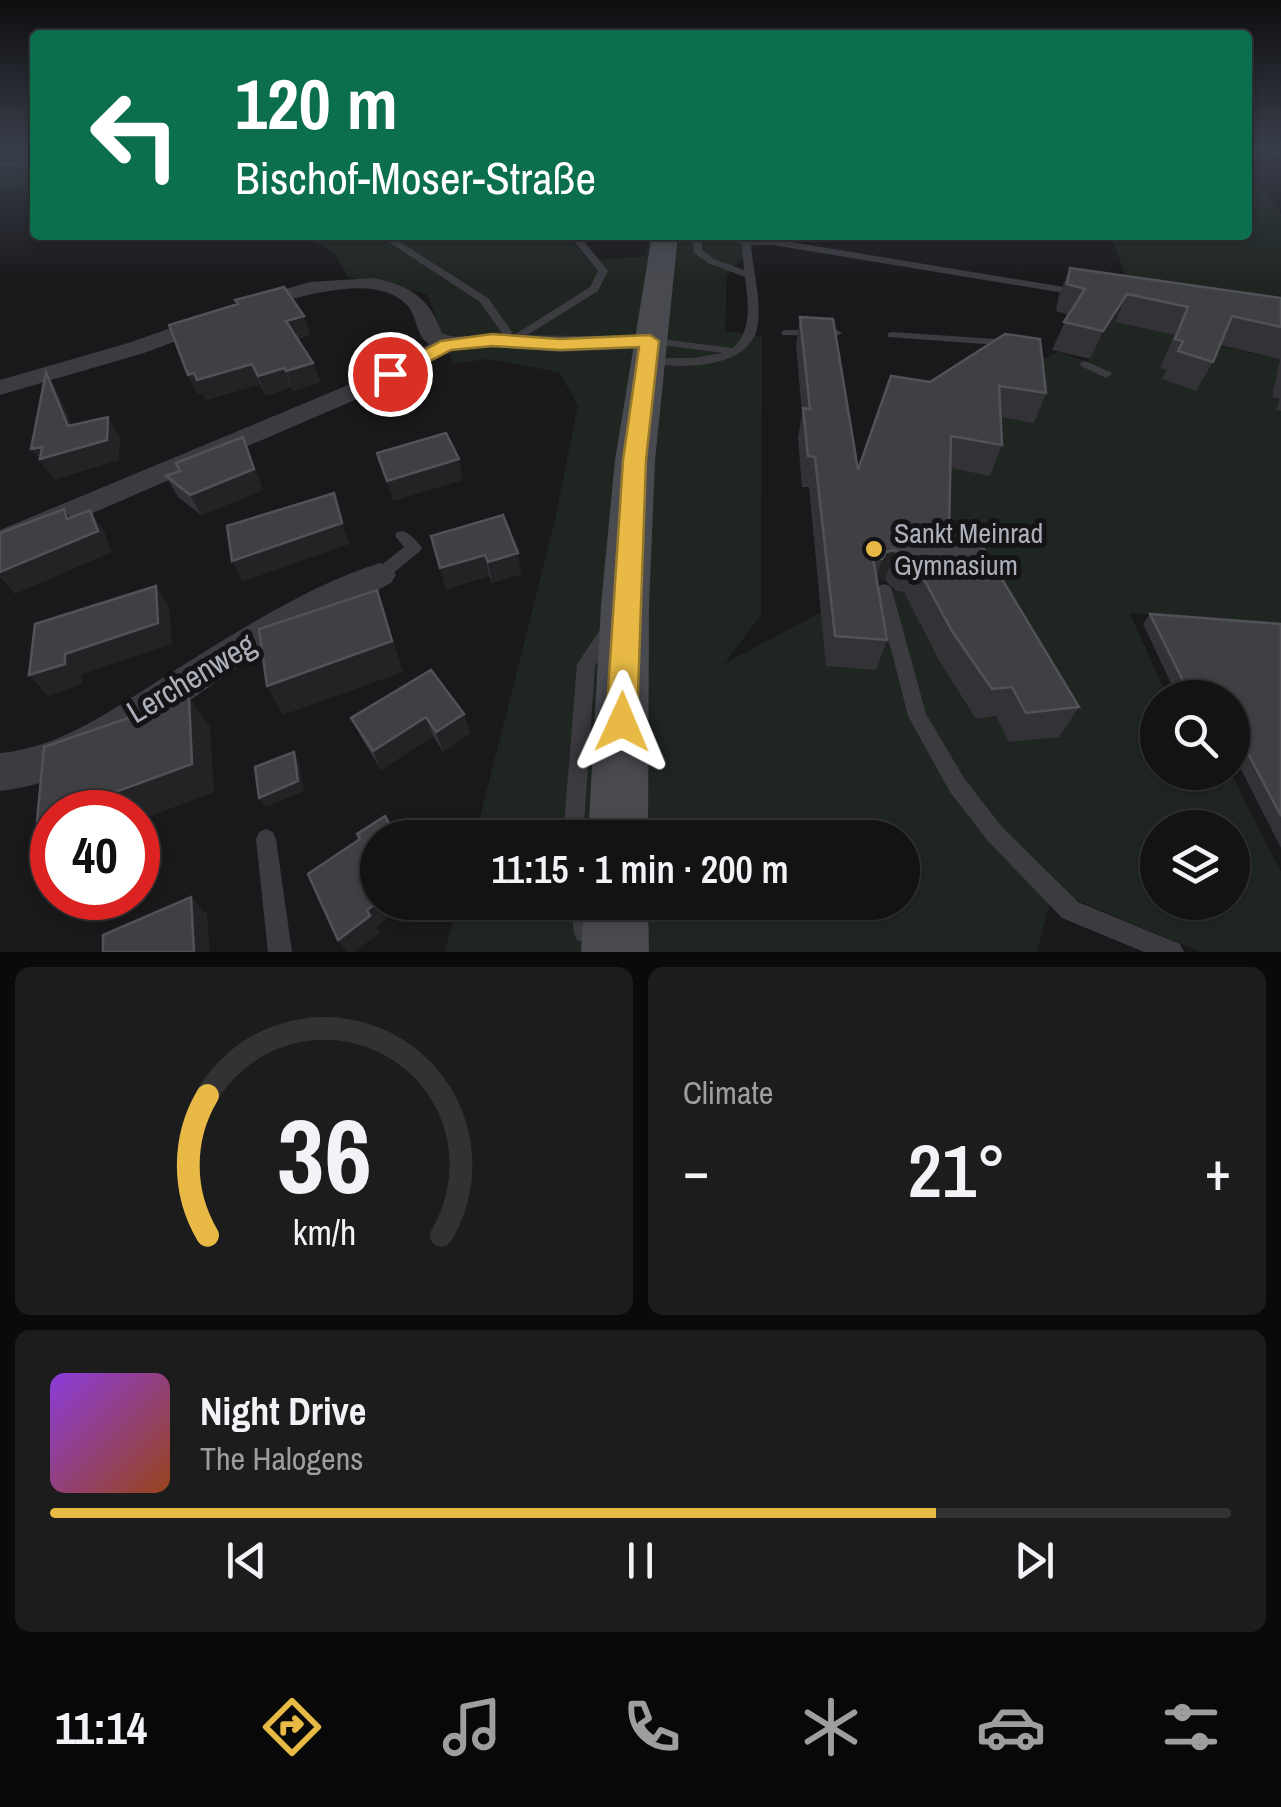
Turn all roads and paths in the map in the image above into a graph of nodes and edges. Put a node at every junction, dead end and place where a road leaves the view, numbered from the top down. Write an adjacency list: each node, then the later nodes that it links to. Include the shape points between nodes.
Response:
1 (392, 240): 12 (lane, via 484,300)
2 (578, 240): 12 (lane, via 602,271 594,289)
3 (697, 240): 7 (lane, via 697,251 711,262)
4 (739, 240): 5 (lane)
5 (746, 242): 7 (lane); 8 (lane)
6 (664, 244): 16 (street)
7 (747, 275): 15 (lane, via 752,328)
8 (1096, 295)
9 (786, 332): 10 (lane)
10 (837, 333)
11 (892, 335): 14 (lane)
12 (513, 341): 13 (street); 16 (street)
13 (447, 344): 19 (street, via 432,337 411,297 331,285 256,302 136,348); 21 (street, via 362,388)
14 (1020, 345)
15 (740, 348): 16 (lane); 16 (lane, via 720,358)
16 (648, 351): 24 (street)
17 (1084, 364): 18 (lane)
18 (1106, 374)
19 (0, 388)
20 (402, 536): 22 (lane, via 414,548)
21 (0, 542)
22 (380, 575): 25 (street, Lerchenweg, via 250,641 62,756 14,774)
23 (884, 590): 34 (lane, via 917,716 995,834 1070,910)
24 (625, 606): 26 (lane, via 586,664); 27 (street)
25 (0, 772)
26 (574, 820)
27 (619, 820)
28 (266, 839): 31 (lane)
29 (585, 920): 32 (lane)
30 (616, 920): 33 (street)
31 (280, 952)
32 (591, 952)
33 (615, 952)
34 (1172, 952)

